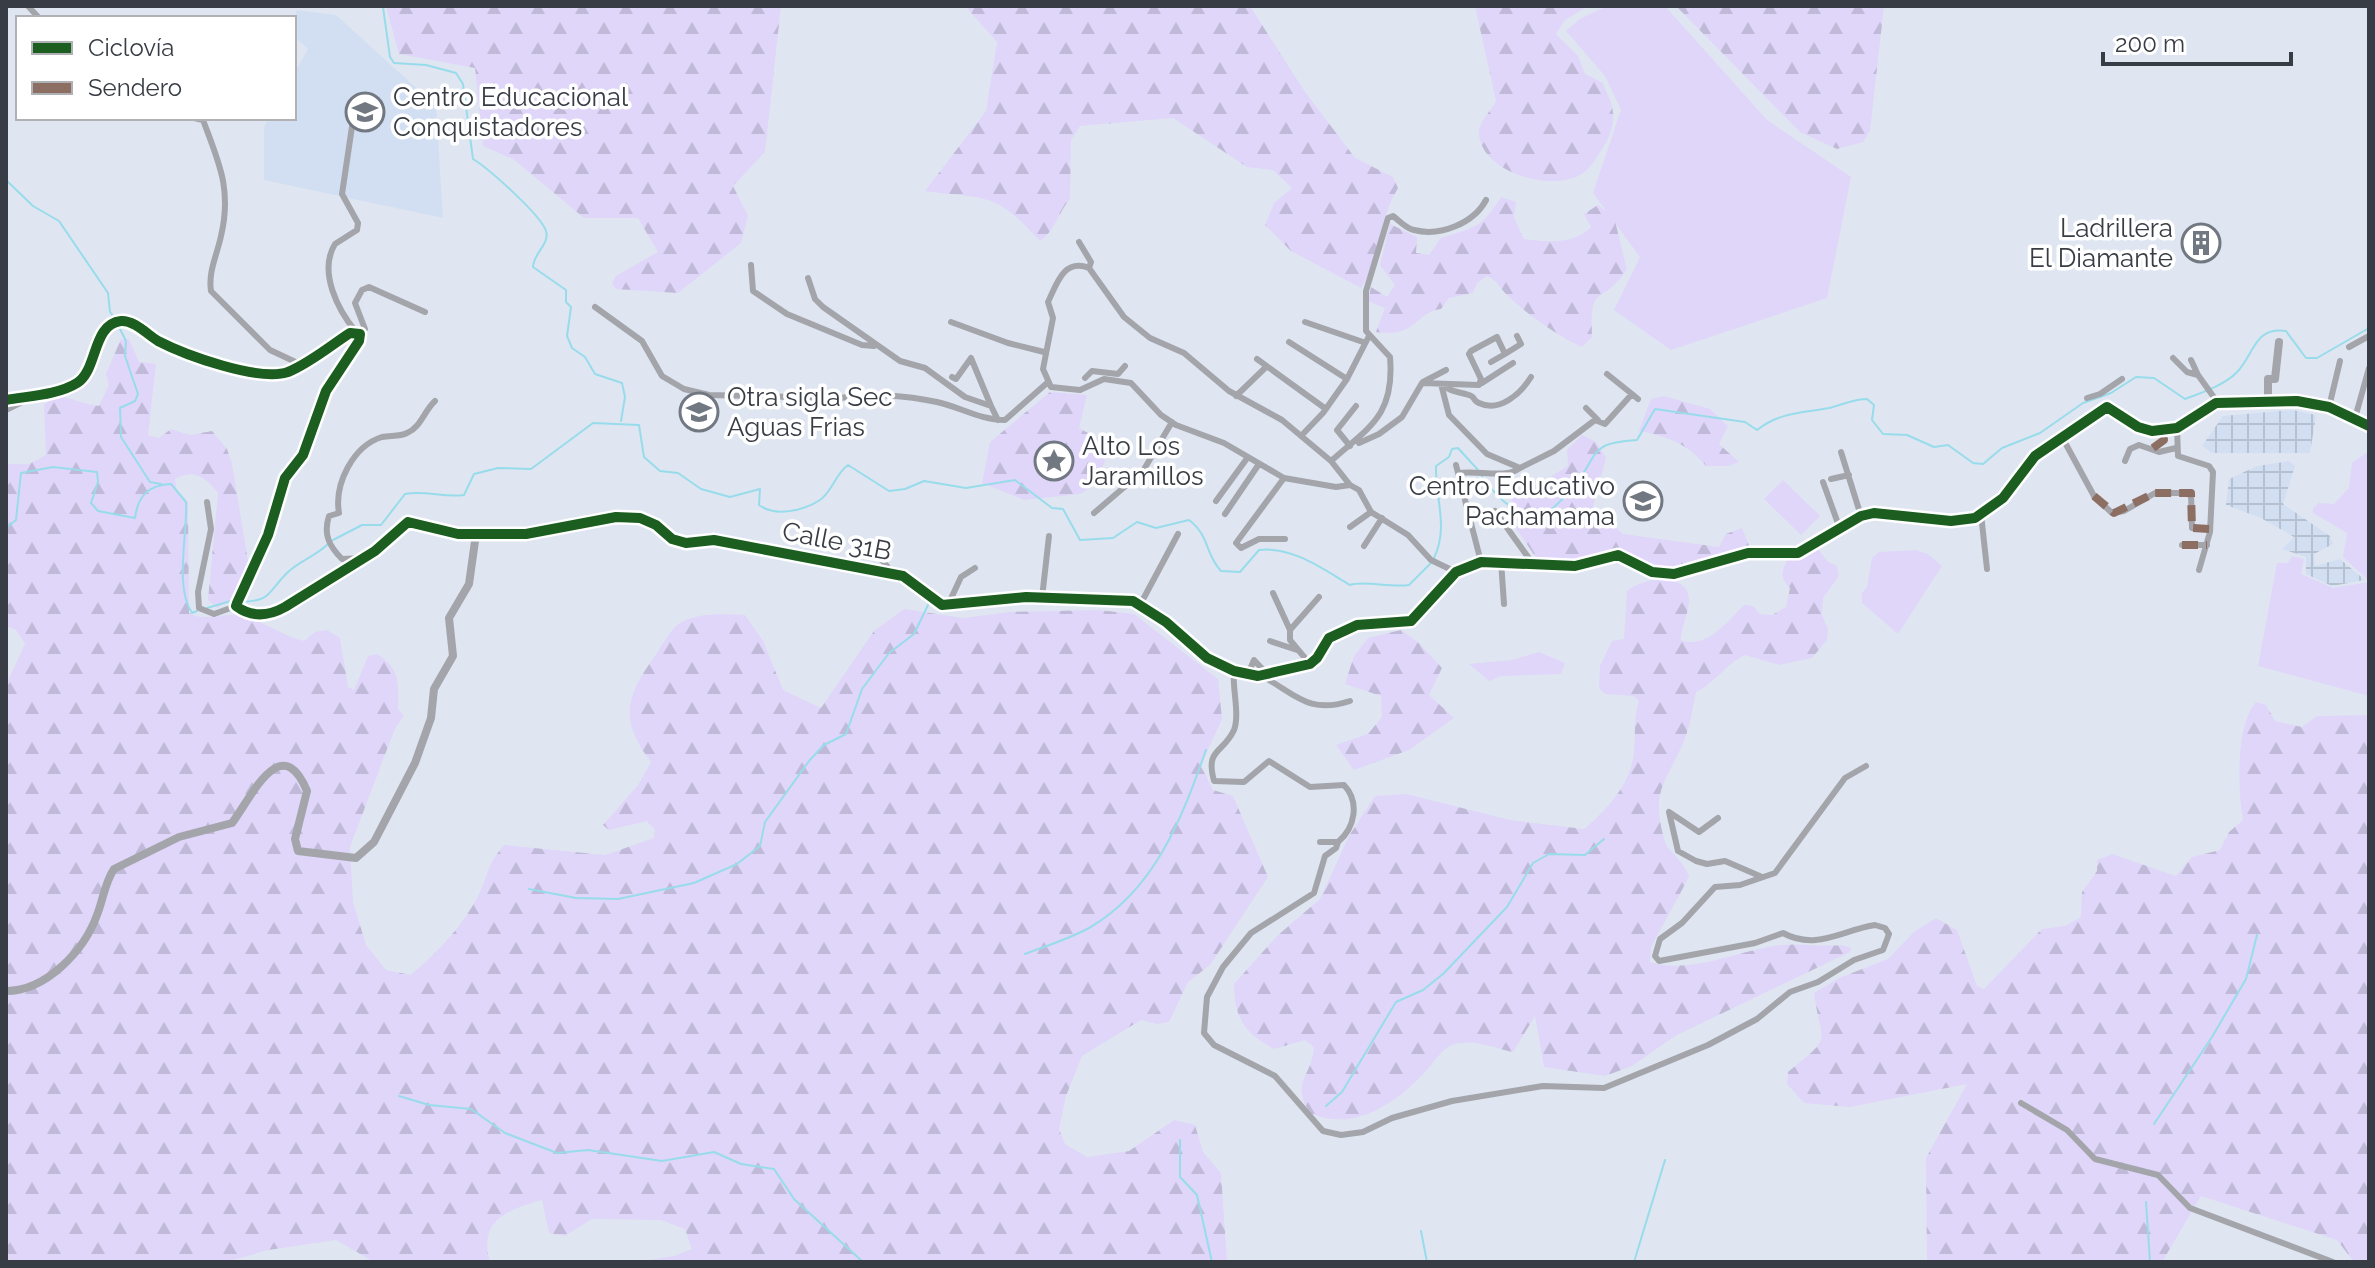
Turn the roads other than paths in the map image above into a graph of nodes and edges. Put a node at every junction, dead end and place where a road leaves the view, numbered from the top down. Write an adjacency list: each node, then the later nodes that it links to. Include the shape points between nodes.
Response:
1 (28, 6): 3 (street)
2 (38, 6): 3 (street)
3 (36, 16)
4 (203, 120): 33 (street, via 226,185 211,291 270,350)
5 (353, 120): 16 (street, via 342,194 357,230 335,244 330,263 337,306)
6 (1486, 200): 17 (street, via 1474,216 1455,227 1416,231 1388,218 1364,301)
7 (1079, 242): 9 (street, via 1091,262)
8 (751, 265): 23 (street, via 753,291 787,314 862,345)
9 (1089, 268): 25 (street, via 1076,265 1062,273 1048,302 1053,318); 50 (street, via 1124,317 1150,338 1184,353)
10 (808, 278): 23 (street, via 823,307)
11 (595, 307): 64 (street, via 642,341 662,376 684,389 709,395 857,395 937,402)
12 (425, 312): 15 (street, via 369,287 355,303)
13 (951, 322): 25 (street)
14 (1305, 322): 21 (street)
15 (365, 329)
16 (356, 332): 33 (street); 120 (street, via 359,341 326,391 303,455 285,478 268,535)
17 (1369, 336): 21 (street); 72 (street, via 1390,357 1389,394)
18 (1517, 336): 26 (street, via 1521,344)
19 (2369, 336): 24 (street)
20 (1289, 342): 43 (street)
21 (1363, 342): 43 (street)
22 (2279, 342): 55 (street, via 2275,379 2268,379)
23 (877, 346): 57 (street, via 900,361 925,368 965,397)
24 (2349, 347)
25 (1044, 352): 46 (street)
26 (1505, 354): 31 (street); 48 (street, via 1496,334 1474,348 1469,354)
27 (2173, 358): 42 (street)
28 (1257, 359): 35 (street)
29 (2191, 360): 42 (street)
30 (2340, 361): 59 (street)
31 (1491, 362)
32 (1513, 363): 48 (street)
33 (302, 365): 49 (street, via 284,373 218,365 118,321 95,348 83,378)
34 (1125, 366): 41 (street, via 1118,374 1092,371)
35 (1265, 368): 50 (street); 61 (street)
36 (2369, 368): 63 (street)
37 (1446, 370): 45 (street)
38 (1607, 374): 65 (street, via 1635,397 1605,424)
39 (952, 377): 57 (street, via 956,379 971,358)
40 (1531, 377): 47 (street, via 1518,395 1493,405 1453,394)
41 (1085, 378)
42 (2201, 378): 56 (street)
43 (1347, 379): 61 (street)
44 (2122, 379): 54 (street)
45 (1423, 382): 47 (street); 72 (street, via 1402,417)
46 (1047, 383): 64 (street, via 1010,418); 66 (street, via 1076,390 1096,380 1123,381 1137,387)
47 (1441, 384): 48 (street); 81 (street, via 1449,415 1487,454)
48 (1479, 385)
49 (37, 395): 52 (street); 62 (street)
50 (1236, 396): 70 (street)
51 (2087, 398): 54 (street)
52 (6, 400)
53 (435, 401): 108 (street, via 406,434 382,437 357,452 340,492 339,513 329,516 328,542 342,559)
54 (2103, 401): 69 (street, via 2138,427); 71 (street)
55 (2268, 402): 56 (street); 59 (street)
56 (2218, 403): 68 (street)
57 (991, 406): 64 (street)
58 (1356, 406): 72 (street, via 1337,430)
59 (2329, 407): 63 (street)
60 (1586, 408): 65 (street)
61 (1326, 409): 70 (street)
62 (6, 410)
63 (2355, 418): 67 (street)
64 (998, 420)
65 (1598, 420): 81 (street)
66 (1172, 422): 76 (street); 92 (street, via 1143,471)
67 (2369, 426)
68 (2177, 428): 69 (street); 74 (street)
69 (2163, 431): 73 (street, via 2164,440)
70 (1301, 436): 77 (street)
71 (2062, 437): 94 (street, via 2035,456 2003,498); 99 (street, via 2094,496 2112,513 2155,493 2191,493 2192,528)
72 (1353, 445): 77 (street)
73 (2153, 448): 74 (street); 78 (street, via 2132,447)
74 (2176, 448): 99 (street, via 2181,458 2213,472)
75 (1841, 452): 83 (street)
76 (1248, 457): 79 (street); 88 (street)
77 (1331, 461): 87 (street)
78 (2125, 461)
79 (1259, 464): 84 (street); 93 (street)
80 (1456, 465): 82 (street)
81 (1520, 468): 82 (street, via 1512,473)
82 (1459, 473): 110 (street)
83 (1849, 475): 85 (street); 95 (street)
84 (1284, 478): 87 (street); 103 (street, via 1236,543 1241,548 1259,539)
85 (1831, 479)
86 (1823, 482): 98 (street)
87 (1350, 485): 91 (street, via 1359,490)
88 (1216, 501)
89 (207, 502): 120 (street, via 211,529 198,592 201,610 214,614)
90 (1495, 511): 111 (street)
91 (1371, 512): 96 (street); 97 (street)
92 (1094, 513)
93 (1225, 514)
94 (1981, 514): 95 (street, via 1951,521); 113 (street)
95 (1861, 516): 98 (street)
96 (1382, 518): 106 (street); 115 (street, via 1434,562)
97 (1350, 527)
98 (1840, 529): 111 (street, via 1798,553 1748,553 1674,574 1652,572 1618,555 1575,566)
99 (2210, 529): 105 (street)
100 (476, 534): 108 (street, Calle 31B, via 408,522); 116 (street, Calle 31B, via 543,533 580,521 640,518 686,543 714,540); 137 (street, via 469,584 449,618 453,656 434,689 431,718 415,763 374,842 356,858 298,851 295,839 307,791 296,772 275,767 232,823 179,837 114,869 85,940 49,977 22,990)
101 (1178, 534): 123 (street)
102 (1049, 536): 119 (street)
103 (1285, 539)
104 (2182, 545): 105 (street)
105 (2207, 545): 114 (street)
106 (1364, 546)
107 (877, 555): 116 (street)
108 (364, 558): 120 (street, Calle 31B, via 273,614 249,614)
109 (1501, 561): 110 (street); 111 (street); 121 (street)
110 (1481, 562): 115 (street)
111 (1533, 564)
112 (975, 568): 122 (street, via 961,577)
113 (1987, 569)
114 (2199, 570)
115 (1456, 572): 127 (street, via 1411,621 1345,630 1329,638)
116 (888, 573): 122 (street, Calle 31B, via 910,579)
117 (1273, 593): 124 (street)
118 (1319, 597): 124 (street)
119 (1042, 598): 122 (street); 123 (street, via 1120,599)
120 (237, 603)
121 (1504, 604)
122 (948, 605)
123 (1140, 605): 128 (street, via 1207,658)
124 (1290, 630): 126 (street)
125 (1270, 641): 126 (street)
126 (1298, 651): 127 (street)
127 (1310, 664): 130 (street)
128 (1234, 671): 129 (street); 135 (street, via 1234,730 1214,754 1214,781 1244,782 1269,761 1310,787 1344,785 1351,792 1354,814)
129 (1248, 674): 130 (street); 130 (street, via 1254,660)
130 (1264, 675): 131 (street, via 1306,704 1321,707)
131 (1350, 701)
132 (1866, 766): 136 (street, via 1845,778 1780,869)
133 (1718, 818): 136 (street, via 1699,832 1669,812 1678,851 1707,864 1725,861)
134 (1320, 842): 135 (street)
135 (1338, 842): 136 (street, via 1325,856 1314,893 1251,933 1223,967 1207,997 1203,1021 1204,1033 1214,1045 1275,1076 1323,1131 1341,1135 1452,1101 1543,1086 1604,1088 1708,1045 1757,1019 1790,992 1883,950 1889,941 1885,928 1875,925 1817,941 1797,941 1783,933 1659,961 1655,956 1660,939 1715,887)
136 (1762, 877)
137 (6, 991)
138 (2021, 1103): 139 (street, via 2067,1130 2095,1159 2158,1175 2190,1208)
139 (2333, 1262)

